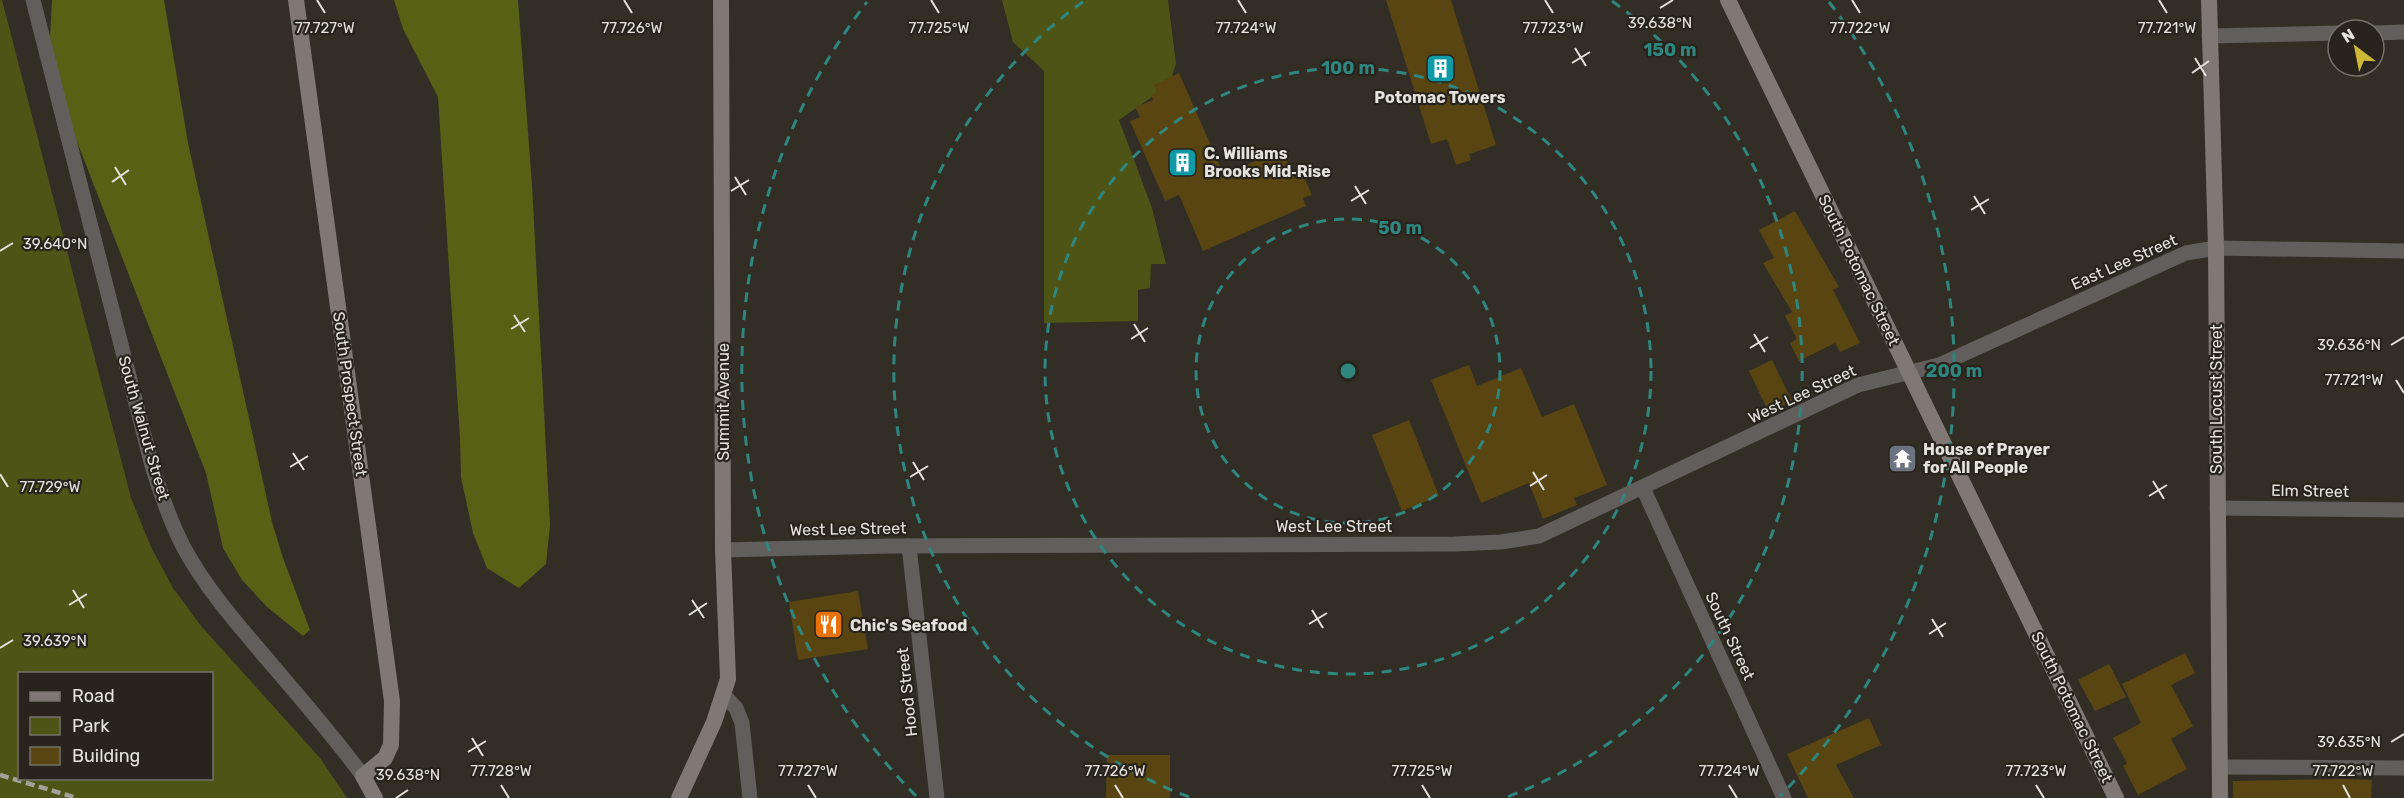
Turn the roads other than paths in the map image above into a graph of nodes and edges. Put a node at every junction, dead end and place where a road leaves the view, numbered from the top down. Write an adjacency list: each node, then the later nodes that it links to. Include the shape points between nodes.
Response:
1 (33, 0): 21 (street, South Walnut Street, via 159,490 190,558 221,603)
2 (296, 0): 21 (main road, South Prospect Street, via 392,701 391,746 385,758)
3 (721, 0): 17 (main road, Summit Avenue)
4 (1728, 0): 12 (main road, South Potomac Street)
5 (2209, 0): 9 (main road, South Locust Street)
6 (2404, 32): 8 (street)
7 (2326, 33): 9 (street)
8 (2386, 33)
9 (2209, 36): 10 (main road, South Locust Street)
10 (2216, 248): 11 (street, East Lee Street); 12 (street, East Lee Street, via 2186,253 1939,365); 14 (main road, South Locust Street)
11 (2404, 251)
12 (1910, 374): 13 (street, West Lee Street, via 1858,385); 27 (main road, South Potomac Street)
13 (1643, 488): 16 (street, West Lee Street, via 1539,536 1501,542); 26 (street, South Street)
14 (2217, 507): 15 (street, Elm Street); 19 (main road, South Locust Street)
15 (2404, 510)
16 (909, 546): 17 (street, West Lee Street); 25 (street, Hood Street)
17 (723, 550): 18 (main road, Summit Avenue, via 728,680)
18 (724, 694): 23 (main road, Summit Avenue); 24 (street, via 742,723)
19 (2220, 767): 20 (street); 28 (main road, South Locust Street)
20 (2404, 768)
21 (363, 776): 22 (main road, South Walnut Street)
22 (375, 798)
23 (678, 798)
24 (750, 798)
25 (937, 798)
26 (1784, 798)
27 (2116, 798)
28 (2220, 798)

